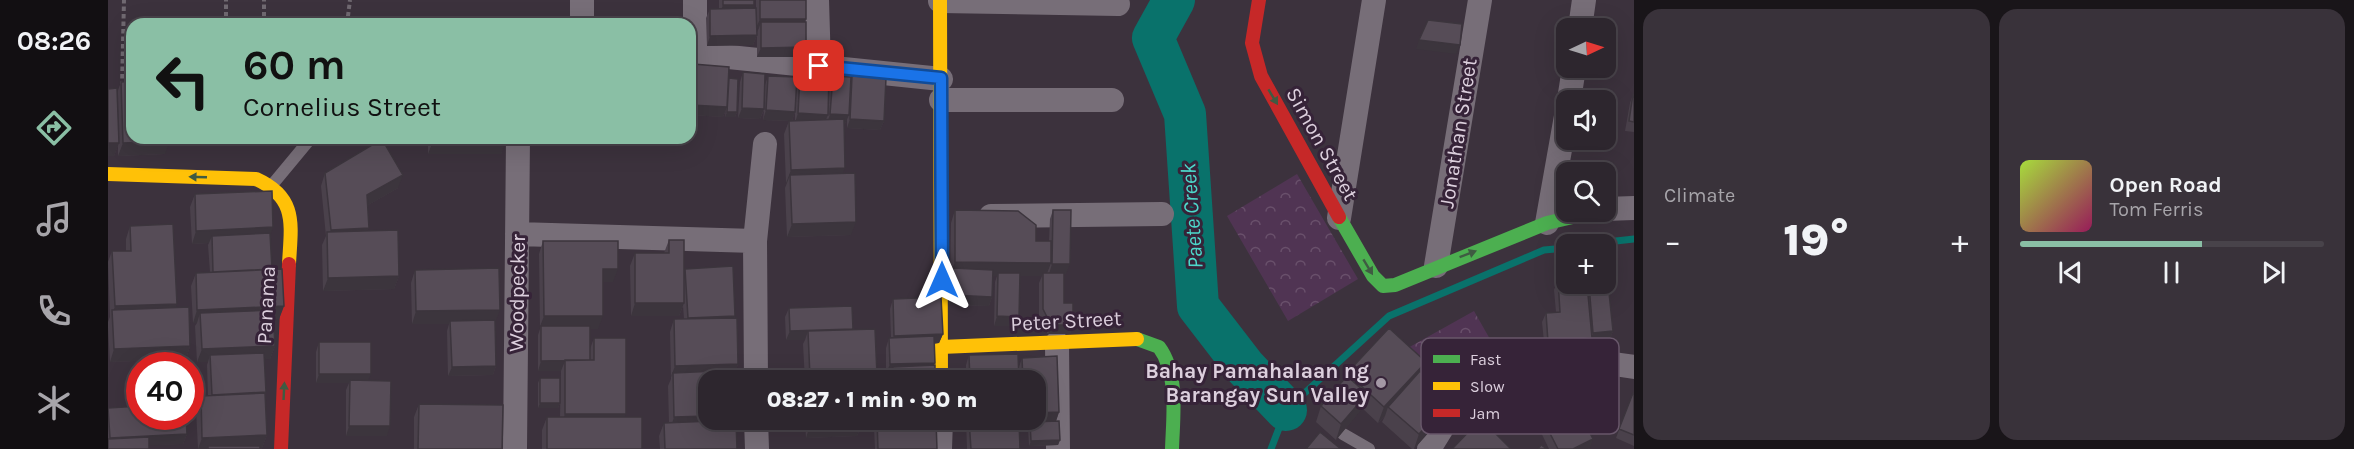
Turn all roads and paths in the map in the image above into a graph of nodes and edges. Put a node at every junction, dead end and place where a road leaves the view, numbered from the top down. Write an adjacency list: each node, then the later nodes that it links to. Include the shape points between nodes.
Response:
1 (124, 0): 23 (path)
2 (226, 0): 14 (path)
3 (264, 0): 15 (path)
4 (350, 0): 16 (path)
5 (582, 0): 17 (street)
6 (695, 0): 18 (street)
7 (817, 0): 21 (street)
8 (940, 0): 13 (street); 22 (street)
9 (1259, 0): 35 (street, Simon Street, one-way to 35, via 1252,43 1260,76)
10 (1374, 0): 35 (street)
11 (1480, 0): 40 (street, Jonathan Street)
12 (1584, 0): 19 (street)
13 (1118, 4)
14 (226, 18)
15 (264, 18)
16 (348, 18)
17 (582, 18)
18 (694, 18)
19 (1581, 18)
20 (696, 53): 21 (street)
21 (819, 66): 22 (street)
22 (941, 89): 24 (street); 34 (street)
23 (122, 90)
24 (1112, 100)
25 (306, 144): 30 (lane)
26 (518, 144): 38 (street, Woodpecker)
27 (765, 144): 39 (street)
28 (1560, 150): 37 (street)
29 (108, 174): 30 (street, Panama, one-way to 29, via 256,179)
30 (271, 186): 51 (street, Panama, one-way to 30, via 291,219 286,200)
31 (1634, 208): 32 (street)
32 (1616, 209)
33 (1162, 214): 34 (street)
34 (958, 217): 42 (street)
35 (1339, 218): 40 (street, Simon Street, one-way to 40, via 1383,286 1395,285)
36 (1556, 221): 37 (street)
37 (1547, 223): 40 (street, one-way to 37)
38 (517, 234): 39 (street); 52 (street, Woodpecker)
39 (755, 241): 45 (street)
40 (1436, 266)
41 (1058, 343): 42 (street, Peter Street); 55 (street); 56 (street, Peter Street, via 1131,338 1160,347 1167,361 1172,393)
42 (941, 347): 46 (street)
43 (1619, 365): 44 (street)
44 (1634, 368)
45 (756, 370)
46 (941, 370)
47 (756, 430): 53 (street)
48 (941, 430): 54 (street)
49 (1343, 434): 57 (lane)
50 (1438, 434): 58 (street)
51 (281, 449)
52 (515, 449)
53 (757, 449)
54 (940, 449)
55 (1058, 449)
56 (1172, 449)
57 (1369, 449)
58 (1429, 449)

